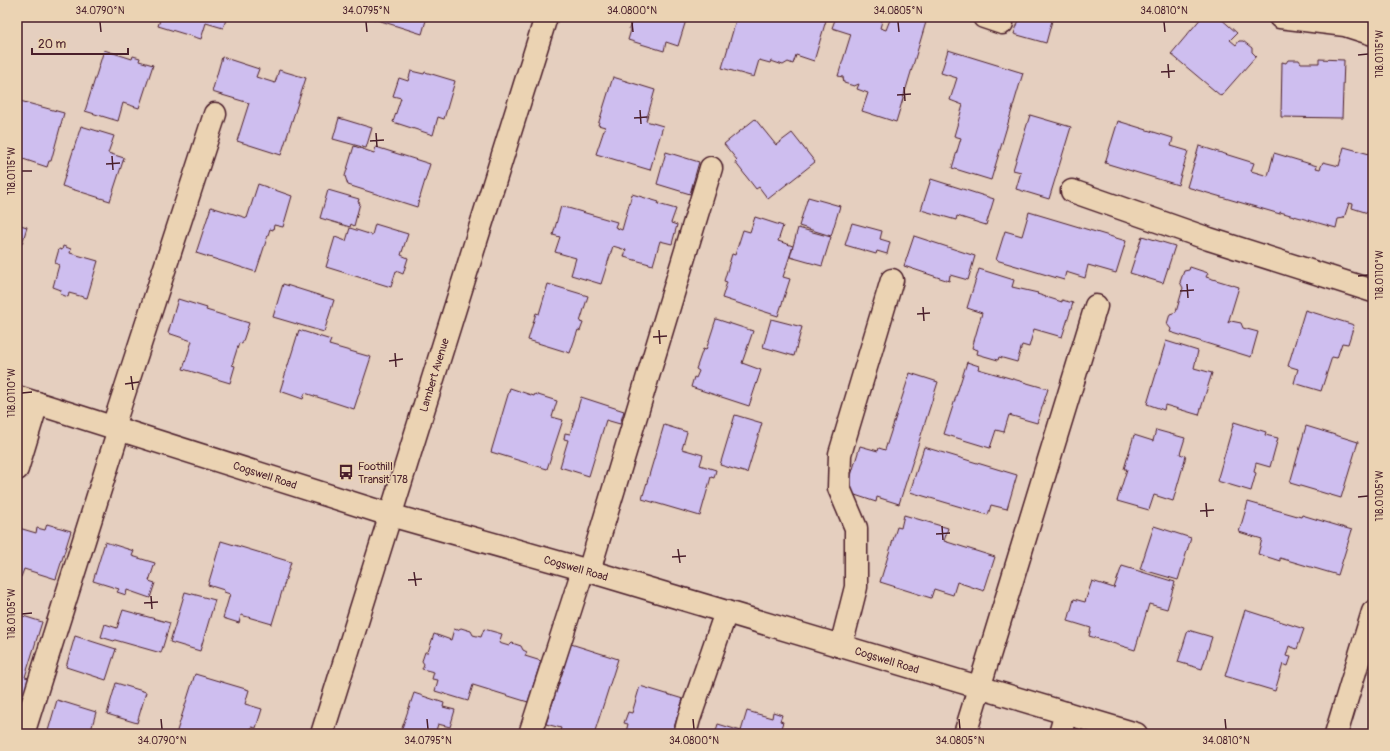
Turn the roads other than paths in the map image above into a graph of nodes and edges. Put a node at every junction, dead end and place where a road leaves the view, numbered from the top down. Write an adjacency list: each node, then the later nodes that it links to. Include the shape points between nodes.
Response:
1 (546, 17): 13 (street, Lambert Avenue)
2 (1280, 17): 3 (street, via 1345,25)
3 (1373, 34)
4 (215, 114): 11 (street)
5 (711, 168): 14 (street)
6 (1072, 191): 8 (street, via 1209,239)
7 (892, 280): 17 (street, via 840,454 839,488 856,528 856,587)
8 (1373, 291)
9 (1096, 306): 18 (street)
10 (27, 400): 11 (street, Cogswell Road); 12 (street)
11 (116, 428): 13 (street, Cogswell Road); 20 (street)
12 (17, 469)
13 (390, 515): 14 (street, Cogswell Road); 21 (street, Lambert Avenue)
14 (586, 570): 15 (street, Cogswell Road); 22 (street)
15 (726, 612): 17 (street, Cogswell Road); 23 (street)
16 (1373, 612): 27 (street)
17 (842, 646): 18 (street, Cogswell Road)
18 (979, 687): 19 (street, Cogswell Road); 24 (street)
19 (1066, 713): 25 (street); 26 (street, Cogswell Road)
20 (23, 734)
21 (322, 734)
22 (530, 734)
23 (685, 734)
24 (965, 734)
25 (1060, 734)
26 (1136, 734)
27 (1336, 734)

